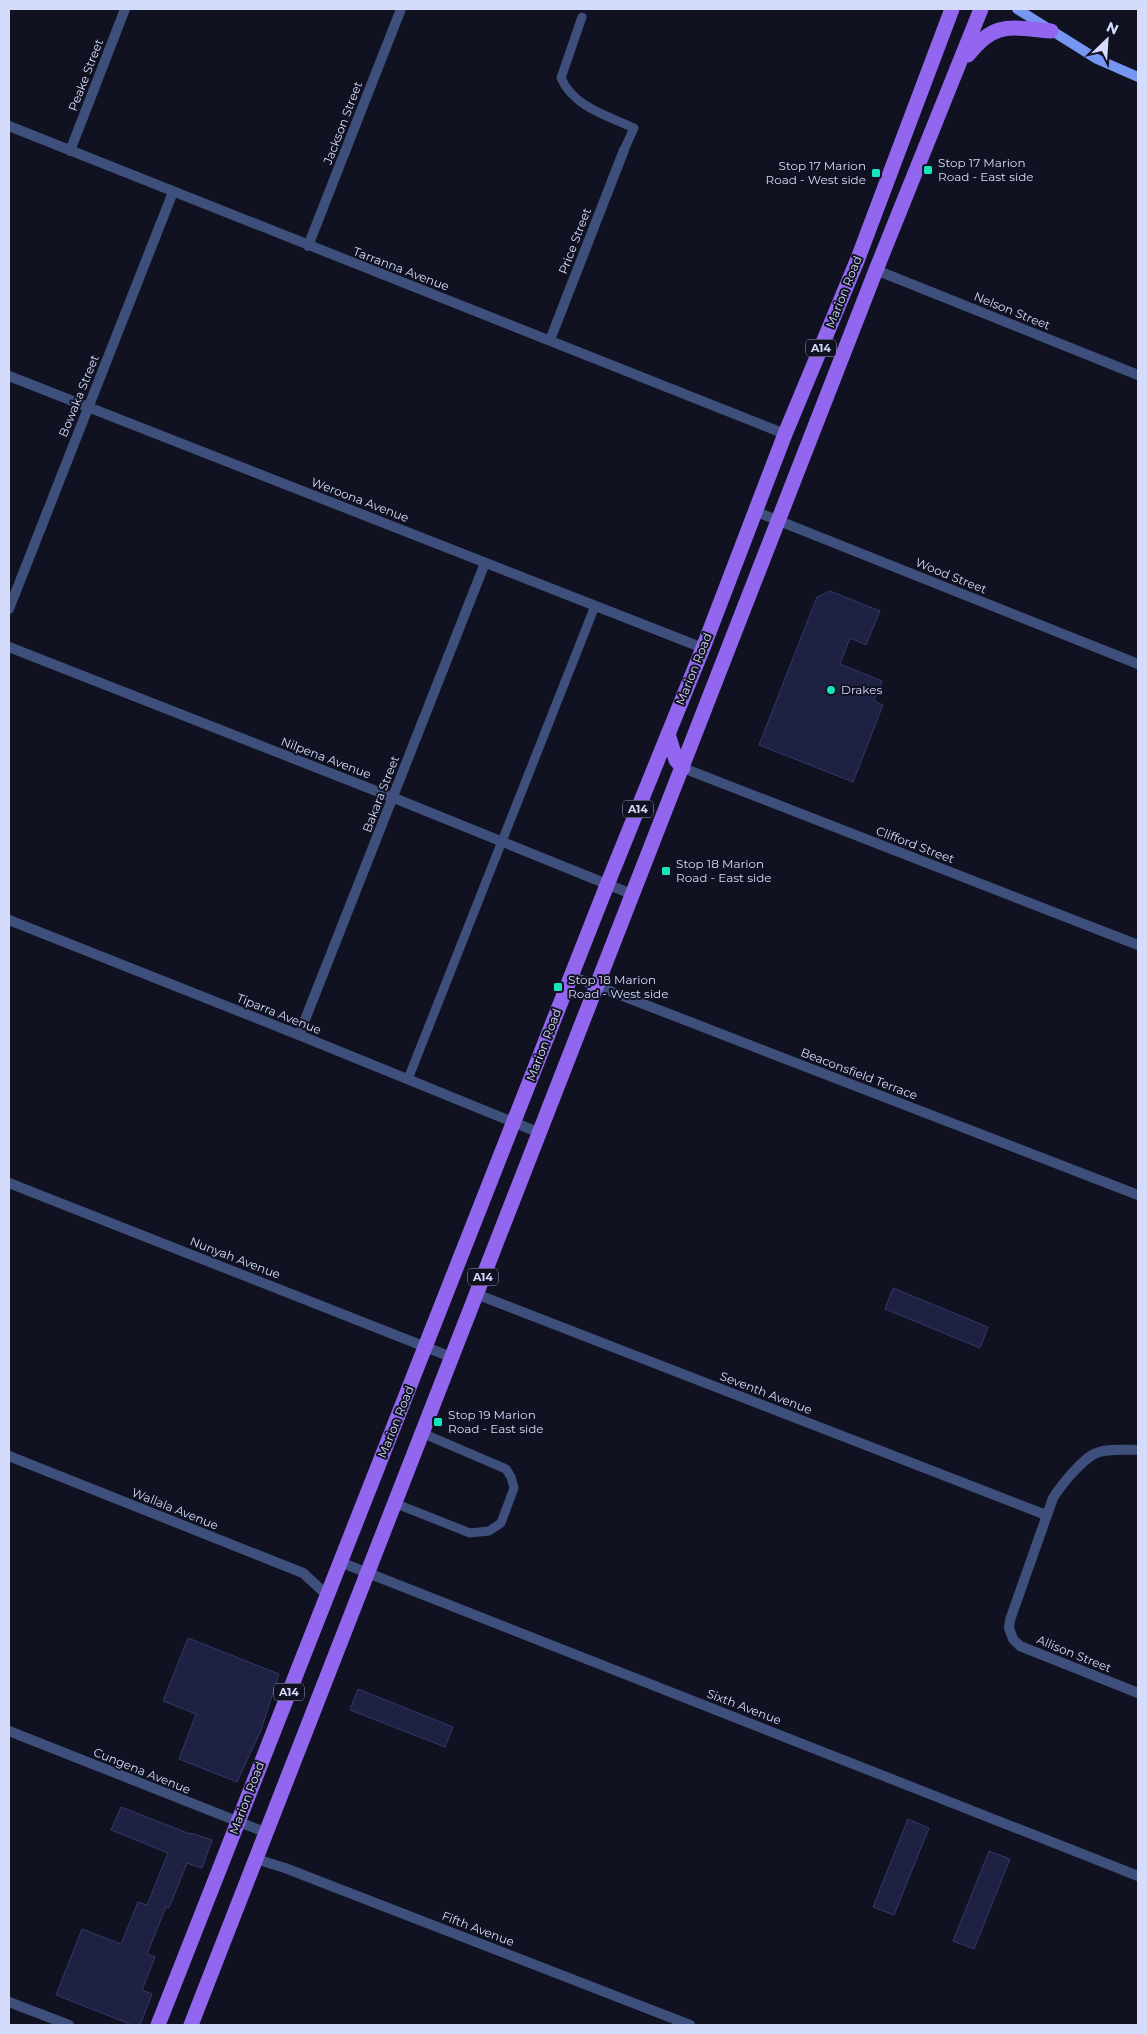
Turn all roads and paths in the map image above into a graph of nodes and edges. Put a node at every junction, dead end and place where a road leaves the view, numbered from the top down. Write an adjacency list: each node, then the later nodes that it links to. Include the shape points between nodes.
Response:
1 (126, 9): 11 (street, Peake Street)
2 (401, 9): 14 (street, Jackson Street)
3 (952, 9): 20 (main road, Marion Road / A14, via 857,261)
4 (981, 9): 8 (main road, Marion Road / A14)
5 (1017, 9): 7 (street)
6 (582, 17): 12 (lane, via 561,78 566,90 582,104 634,128)
7 (1051, 30): 8 (main road, via 998,29 979,41); 9 (street)
8 (958, 68): 15 (main road, Marion Road / A14)
9 (1138, 78)
10 (9, 126): 11 (street, Tarranna Avenue)
11 (70, 150): 13 (street, Tarranna Avenue)
12 (624, 150): 16 (street, Price Street)
13 (173, 192): 14 (street, Tarranna Avenue); 19 (street, Bowaka Street)
14 (308, 246): 16 (street, Tarranna Avenue)
15 (876, 270): 18 (street, Nelson Street); 22 (main road, Marion Road / A14)
16 (550, 340): 20 (street, Tarranna Avenue)
17 (9, 376): 19 (street, Weroona Avenue)
18 (1138, 376)
19 (88, 407): 23 (street, Weroona Avenue); 25 (street, Bowaka Street)
20 (785, 434): 21 (main road, Marion Road / A14)
21 (754, 511): 22 (street, Wood Street); 27 (main road, Marion Road / A14)
22 (779, 521): 28 (street, Wood Street); 30 (main road, Marion Road / A14)
23 (485, 563): 24 (street, Weroona Avenue); 31 (street, Bakara Street)
24 (595, 606): 27 (street, Weroona Avenue); 32 (lane)
25 (9, 610)
26 (9, 648): 31 (street, Nilpena Avenue)
27 (703, 648): 29 (main road, Marion Road / A14)
28 (1138, 664)
29 (668, 734): 30 (main road, via 676,760); 33 (main road, Marion Road / A14)
30 (683, 768): 34 (main road, Marion Road / A14); 36 (street, Clifford Street)
31 (394, 798): 32 (street, Nilpena Avenue); 39 (street, Bakara Street)
32 (502, 842): 33 (street, Nilpena Avenue); 40 (lane)
33 (607, 885): 34 (street, Nilpena Avenue); 37 (main road, Marion Road / A14)
34 (634, 895): 38 (main road, Marion Road / A14)
35 (9, 920): 39 (street, Tiparra Avenue)
36 (1138, 945)
37 (571, 976): 38 (street, Beaconsfield Terrace); 41 (main road, Marion Road / A14)
38 (598, 987): 42 (main road, Marion Road / A14); 44 (street, Beaconsfield Terrace)
39 (299, 1035): 40 (street, Tiparra Avenue)
40 (408, 1079): 41 (street, Tiparra Avenue)
41 (514, 1122): 42 (street, Tiparra Avenue); 46 (main road, Marion Road / A14)
42 (540, 1133): 45 (main road, Marion Road / A14)
43 (9, 1183): 46 (street, Nunyah Avenue)
44 (1138, 1195)
45 (476, 1294): 47 (main road, Marion Road / A14); 52 (street, Seventh Avenue)
46 (426, 1346): 47 (street, Nunyah Avenue); 53 (main road, Marion Road / A14)
47 (452, 1357): 48 (main road, Marion Road / A14)
48 (422, 1433): 51 (main road, Marion Road / A14); 51 (lane, via 506,1469 514,1488 501,1523 489,1531 470,1533)
49 (1138, 1450): 52 (street, Allison Street, via 1094,1454 1058,1489)
50 (9, 1456): 55 (street, Wallala Avenue, via 303,1573)
51 (394, 1503): 54 (main road, Marion Road / A14)
52 (1046, 1515): 56 (street, Allison Street, via 1010,1620 1013,1638 1031,1651)
53 (340, 1562): 54 (street, Sixth Avenue); 55 (main road, Marion Road / A14)
54 (367, 1573): 59 (main road, Marion Road / A14); 61 (street, Sixth Avenue)
55 (327, 1594): 58 (main road, Marion Road / A14)
56 (1138, 1693)
57 (9, 1731): 58 (street, Cungena Avenue)
58 (238, 1822): 59 (street, Cungena Avenue); 64 (main road, Marion Road / A14)
59 (267, 1833): 60 (main road, Marion Road / A14)
60 (256, 1859): 65 (main road, Marion Road / A14); 66 (street, Fifth Avenue)
61 (1138, 1876)
62 (9, 2002): 63 (street)
63 (69, 2025)
64 (158, 2025)
65 (191, 2025)
66 (690, 2025)

